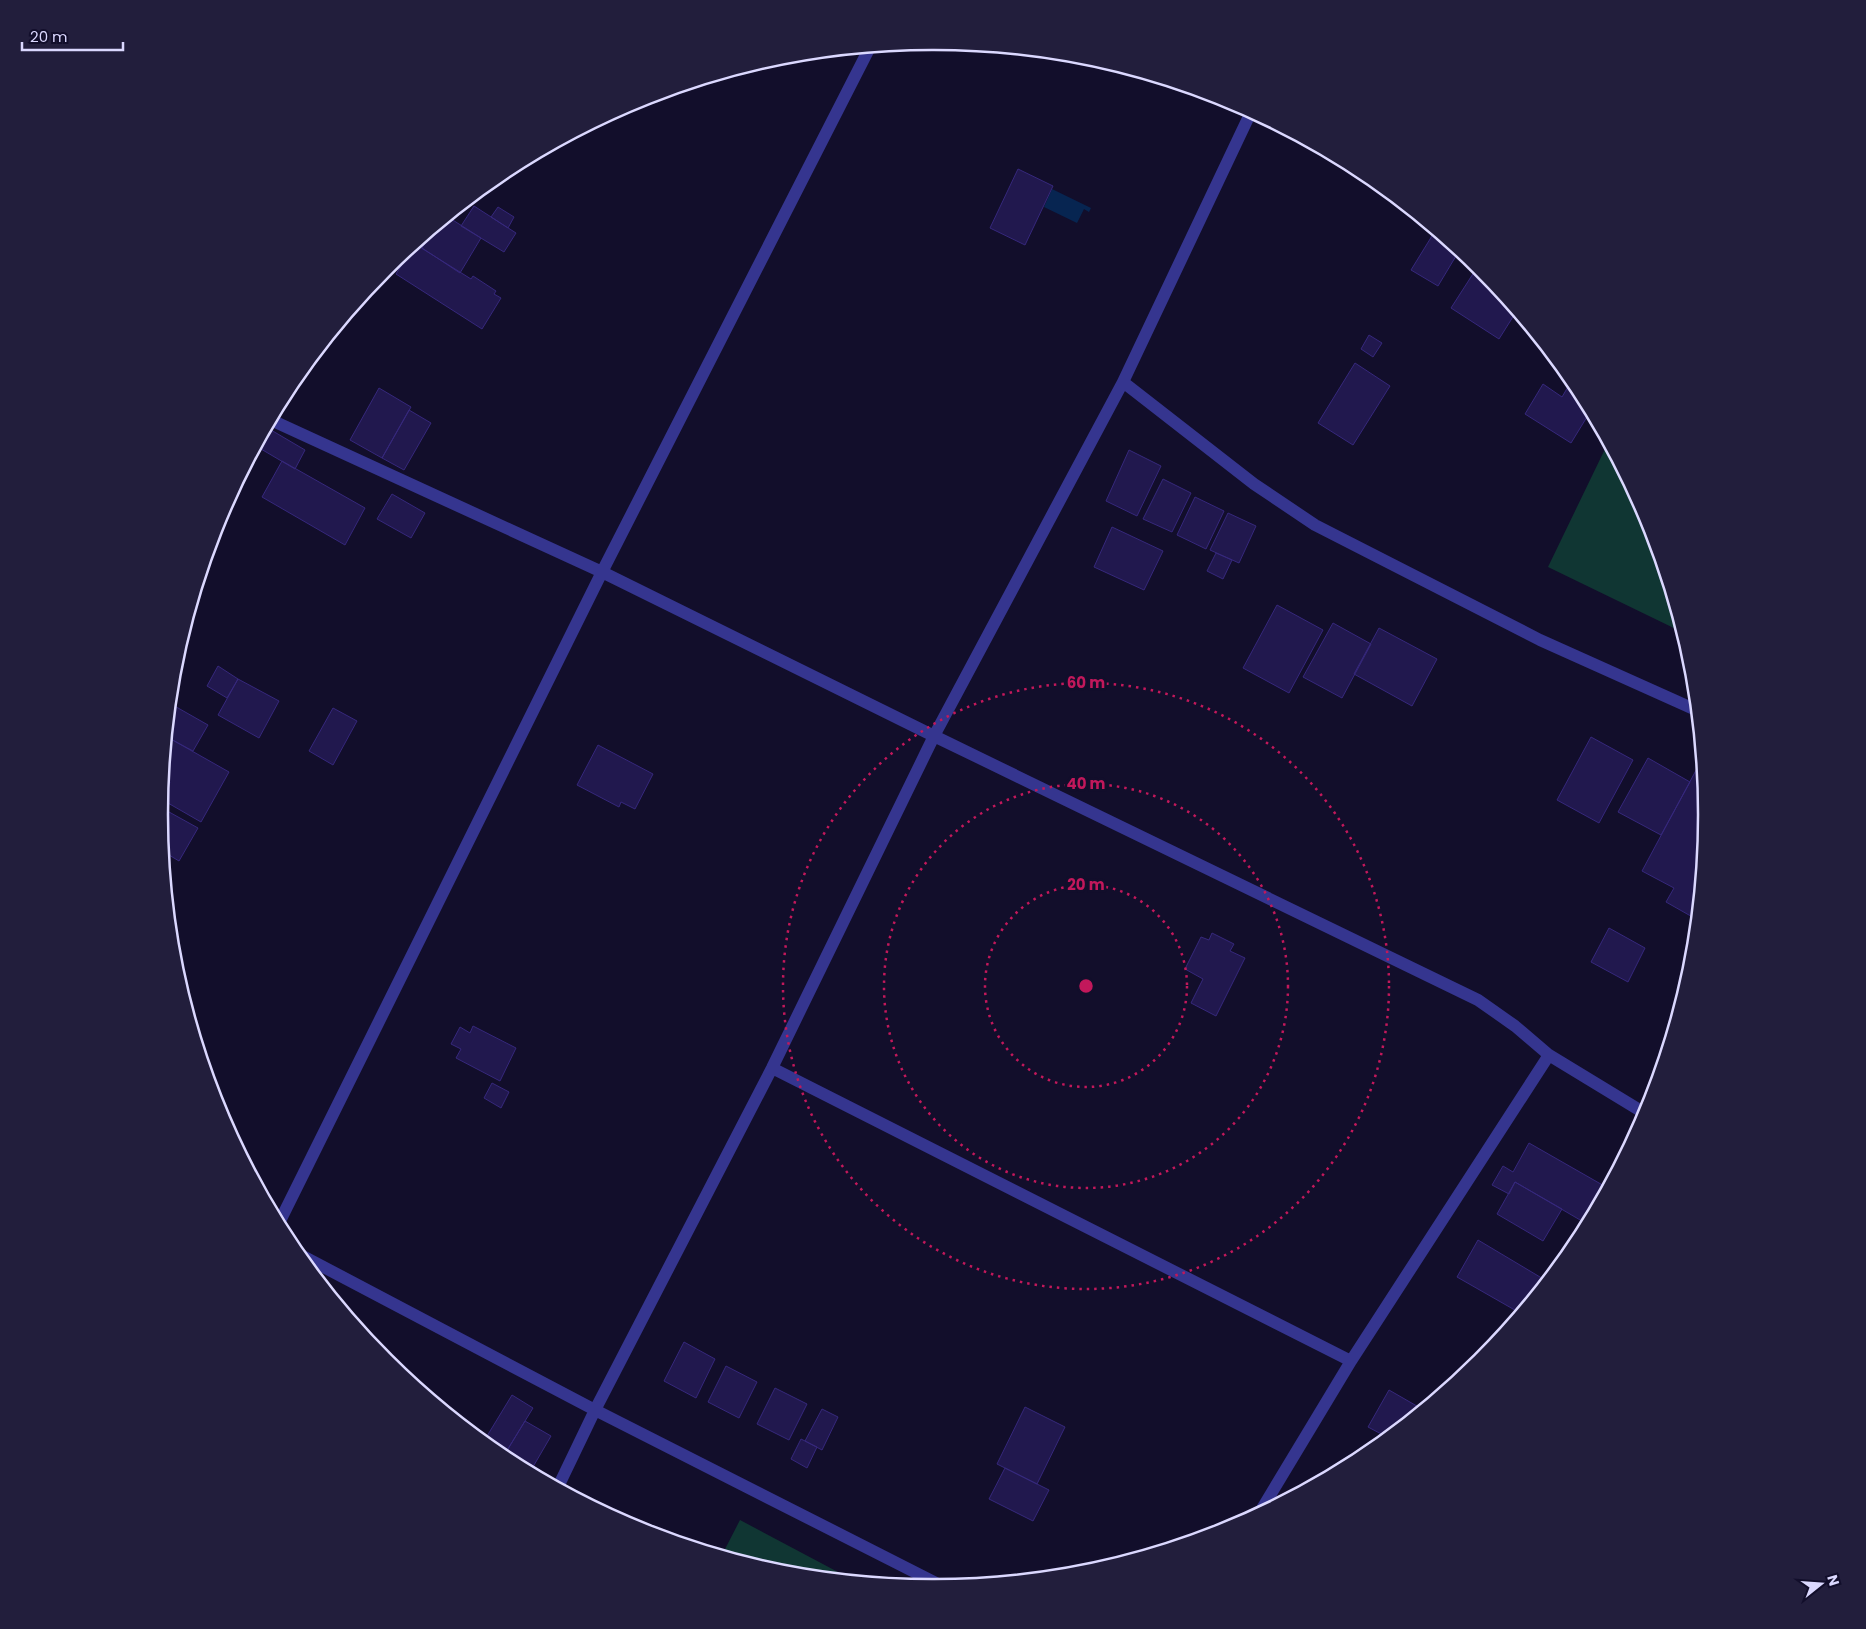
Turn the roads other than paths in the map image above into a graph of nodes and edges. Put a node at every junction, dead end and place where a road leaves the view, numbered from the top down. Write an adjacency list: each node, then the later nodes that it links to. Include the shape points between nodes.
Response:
1 (867, 54): 5 (street)
2 (1248, 118): 3 (street)
3 (1123, 382): 6 (street, via 1254,484 1315,525 1540,640); 7 (street)
4 (277, 423): 5 (street)
5 (602, 572): 7 (street); 11 (street)
6 (1690, 707)
7 (934, 736): 8 (street, via 1478,1000); 9 (street)
8 (1548, 1055): 10 (street); 13 (street)
9 (772, 1068): 13 (street); 14 (street)
10 (1638, 1109)
11 (283, 1216)
12 (313, 1261): 14 (street)
13 (1351, 1361): 16 (street)
14 (595, 1410): 15 (street); 17 (street)
15 (560, 1482)
16 (1266, 1502)
17 (928, 1579)

